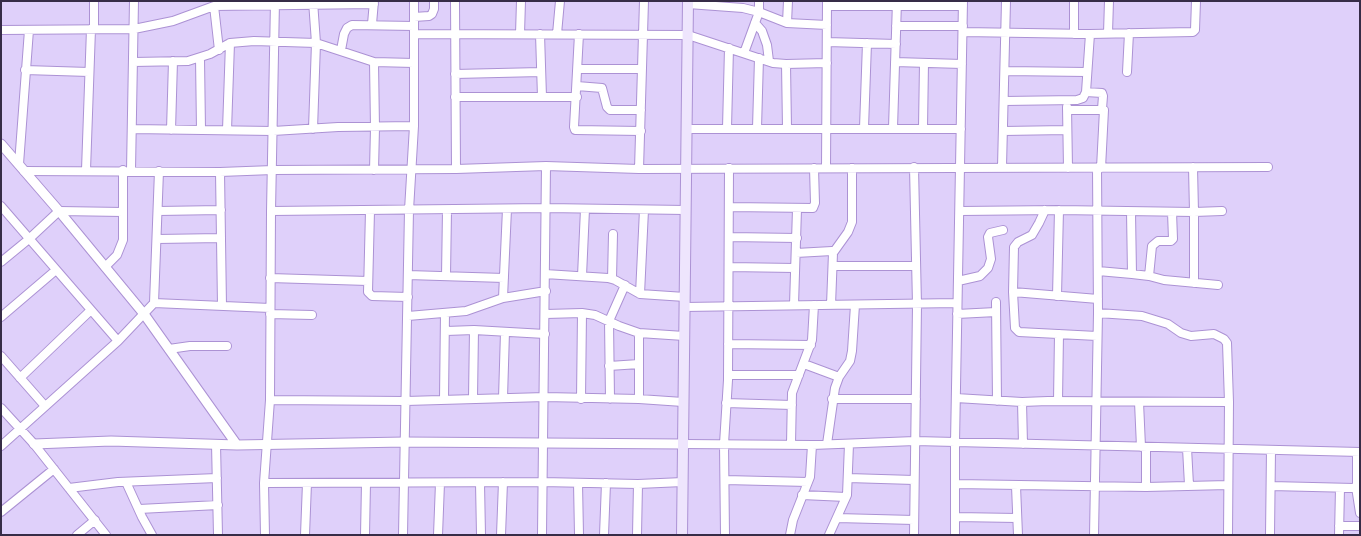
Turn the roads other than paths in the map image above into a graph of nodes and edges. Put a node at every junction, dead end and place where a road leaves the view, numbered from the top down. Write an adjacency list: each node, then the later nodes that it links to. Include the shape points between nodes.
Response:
1 (94, 1): 34 (street)
2 (134, 1): 35 (street)
3 (414, 1): 28 (street)
4 (434, 1): 28 (street, via 432,14)
5 (455, 1): 42 (street)
6 (521, 1): 43 (street)
7 (560, 1): 45 (street)
8 (644, 1): 47 (street)
9 (759, 1): 27 (street)
10 (788, 1): 30 (street)
11 (1006, 1): 40 (street)
12 (1074, 1): 48 (street)
13 (1109, 1): 50 (street)
14 (1196, 1): 41 (street, via 1193,32)
15 (275, 3): 16 (street); 21 (street); 54 (street)
16 (313, 3): 17 (street); 55 (street)
17 (374, 3): 31 (street)
18 (688, 3): 22 (street); 51 (main road)
19 (866, 3): 20 (street); 23 (street)
20 (897, 3): 24 (street); 33 (street)
21 (228, 4): 26 (street)
22 (729, 4): 27 (street)
23 (827, 4): 32 (street)
24 (927, 4): 25 (street)
25 (963, 4): 36 (street)
26 (214, 6): 35 (street, via 173,21); 59 (street)
27 (759, 12): 29 (street); 30 (street)
28 (414, 17): 39 (street)
29 (755, 23): 61 (street); 67 (street, via 762,31)
30 (787, 23): 32 (street)
31 (372, 24): 39 (street); 60 (street, via 347,28)
32 (827, 25): 52 (street)
33 (896, 26): 36 (street); 57 (street)
34 (92, 29): 35 (street); 38 (street); 78 (street)
35 (134, 29): 65 (street)
36 (963, 29): 40 (street); 73 (street)
37 (1, 30): 38 (street)
38 (29, 30): 76 (street)
39 (414, 30): 42 (street); 69 (street)
40 (1004, 33): 48 (street); 77 (street)
41 (1130, 33): 50 (street); 81 (street)
42 (455, 34): 43 (street); 82 (street)
43 (520, 34): 44 (street)
44 (540, 34): 45 (street); 79 (street)
45 (557, 34): 46 (street)
46 (579, 34): 47 (street); 74 (street)
47 (643, 34): 51 (street); 75 (street)
48 (1074, 34): 49 (street)
49 (1090, 34): 50 (street); 80 (street)
50 (1108, 34)
51 (688, 35): 58 (street); 95 (main road)
52 (827, 42): 56 (street); 70 (street)
53 (230, 43): 54 (street); 59 (street); 108 (street)
54 (274, 43): 55 (street); 110 (street)
55 (316, 43): 60 (street); 104 (street)
56 (867, 43): 57 (street); 100 (street)
57 (896, 44): 68 (street)
58 (729, 48): 61 (street); 96 (street)
59 (219, 50): 62 (street)
60 (341, 50): 66 (street)
61 (744, 53): 63 (street)
62 (200, 58): 64 (street); 107 (street)
63 (759, 58): 67 (street); 97 (street)
64 (173, 61): 65 (street); 106 (street)
65 (134, 62): 103 (street)
66 (374, 62): 69 (street); 94 (street)
67 (769, 62): 72 (street)
68 (895, 62): 71 (street); 101 (street)
69 (414, 63): 93 (street)
70 (827, 63): 72 (street); 99 (street)
71 (924, 63): 73 (street); 102 (street)
72 (786, 64): 98 (street)
73 (962, 64): 105 (street)
74 (578, 69): 75 (street); 83 (street)
75 (642, 69): 91 (street)
76 (26, 70): 78 (street); 115 (street)
77 (1005, 71): 80 (street); 89 (street)
78 (89, 72): 131 (street)
79 (541, 72): 82 (street); 86 (street)
80 (1087, 72): 84 (street)
81 (1127, 72)
82 (455, 74): 85 (street)
83 (577, 86): 87 (street); 91 (street, via 602,88 610,110)
84 (1086, 92): 88 (street, via 1083,98); 90 (street, via 1102,93)
85 (455, 97): 86 (street); 130 (street)
86 (542, 97): 87 (street)
87 (577, 97): 111 (street, via 576,130)
88 (1067, 100): 89 (street); 92 (street)
89 (1004, 101): 112 (street)
90 (1102, 109): 92 (street); 128 (street, via 1105,112)
91 (641, 110): 111 (street)
92 (1067, 110): 109 (street)
93 (414, 126): 94 (street); 129 (street)
94 (375, 128): 104 (street); 134 (street)
95 (687, 128): 96 (street); 121 (main road)
96 (727, 128): 97 (street)
97 (757, 128): 98 (street)
98 (787, 128): 99 (street)
99 (826, 128): 100 (street); 124 (street)
100 (864, 128): 101 (street)
101 (893, 128): 102 (street)
102 (923, 128): 105 (street)
103 (132, 129): 106 (street); 132 (street)
104 (313, 129): 110 (street)
105 (961, 129): 126 (street)
106 (171, 130): 107 (street)
107 (201, 130): 108 (street)
108 (228, 130): 110 (street)
109 (1068, 130): 112 (street); 127 (street)
110 (273, 131): 133 (street)
111 (640, 131): 120 (street)
112 (1003, 132): 117 (street)
113 (1, 144): 115 (street)
114 (546, 166): 120 (street); 130 (street); 138 (street)
115 (22, 167): 131 (street); 150 (street)
116 (914, 167): 125 (street); 126 (street); 173 (street)
117 (1002, 167): 126 (street); 127 (street)
118 (1193, 167): 119 (street); 128 (street); 159 (street)
119 (1268, 167)
120 (639, 168): 121 (street)
121 (686, 168): 122 (street); 147 (main road)
122 (730, 168): 123 (street); 137 (street)
123 (814, 168): 124 (street); 142 (street, via 814,206)
124 (826, 168): 125 (street)
125 (852, 168): 169 (street, via 852,222)
126 (961, 168): 154 (street)
127 (1068, 168): 128 (street)
128 (1099, 168): 155 (street)
129 (412, 169): 130 (street); 134 (street); 144 (street)
130 (456, 169)
131 (86, 170): 132 (street)
132 (127, 170): 135 (street); 156 (street)
133 (273, 170): 134 (street); 136 (street); 152 (street)
134 (374, 170)
135 (159, 171): 136 (street); 151 (street)
136 (220, 172): 143 (street)
137 (729, 207): 142 (street); 163 (street)
138 (546, 208): 140 (street); 141 (street); 178 (street)
139 (2, 209): 166 (street)
140 (507, 209): 145 (street); 185 (street)
141 (585, 209): 146 (street); 182 (street)
142 (797, 209): 165 (street)
143 (221, 210): 151 (street); 164 (street)
144 (409, 210): 145 (street); 153 (street); 180 (street)
145 (447, 210): 181 (street)
146 (644, 210): 147 (street); 194 (street)
147 (686, 210): 199 (main road)
148 (1045, 210): 149 (street); 154 (street); 193 (street, via 1032,235 1014,247)
149 (1059, 210): 155 (street); 195 (street)
150 (59, 211): 156 (street); 166 (street); 171 (street)
151 (158, 211): 167 (street)
152 (270, 211): 153 (street); 184 (street)
153 (370, 211): 187 (street)
154 (960, 211): 188 (street)
155 (1097, 211): 157 (street); 177 (street)
156 (123, 212): 171 (street, via 120,249)
157 (1131, 212): 158 (street); 179 (street)
158 (1172, 212): 159 (street); 183 (street, via 1173,239 1152,246)
159 (1194, 212): 160 (street); 189 (street)
160 (1222, 212)
161 (1003, 230): 188 (street, via 990,233 988,237 991,259 988,268 980,276)
162 (613, 234): 186 (street)
163 (730, 237): 165 (street); 174 (street)
164 (221, 238): 167 (street); 208 (street)
165 (796, 238): 168 (street)
166 (29, 239): 170 (street); 176 (street)
167 (157, 239): 201 (street)
168 (796, 253): 169 (street, via 830,250); 175 (street)
169 (833, 253): 172 (street)
170 (1, 262)
171 (105, 266): 216 (street)
172 (833, 266): 173 (street); 205 (street)
173 (916, 266): 207 (street)
174 (729, 268): 175 (street); 209 (street)
175 (795, 268): 203 (street)
176 (56, 270): 210 (street); 221 (street)
177 (1098, 270): 179 (street); 198 (street)
178 (545, 274): 182 (street); 192 (street)
179 (1132, 274): 183 (street)
180 (408, 275): 181 (street); 196 (street)
181 (446, 276): 185 (street)
182 (582, 276): 186 (street)
183 (1148, 276): 189 (street)
184 (270, 278): 187 (street); 211 (street)
185 (504, 278): 197 (street)
186 (612, 279): 190 (street)
187 (368, 281): 196 (street, via 368,292 372,296)
188 (958, 281): 202 (street)
189 (1194, 283): 191 (street)
190 (625, 285): 194 (street); 222 (street)
191 (1218, 285)
192 (546, 291): 197 (street); 217 (street)
193 (1013, 292): 195 (street); 228 (street, via 1018,332)
194 (640, 294): 199 (street)
195 (1057, 296): 198 (street)
196 (408, 297): 220 (street)
197 (503, 298): 213 (street, via 466,311)
198 (1098, 299): 215 (street)
199 (684, 302): 209 (street); 229 (main road)
200 (996, 302): 212 (street)
201 (154, 303): 208 (street); 216 (street)
202 (957, 303): 207 (street); 218 (street)
203 (794, 305): 204 (street); 209 (street)
204 (814, 305): 205 (street); 233 (street)
205 (831, 305): 206 (street)
206 (854, 305): 207 (street); 243 (street, via 850,361)
207 (917, 305): 253 (street)
208 (222, 306): 211 (street)
209 (729, 306): 232 (street)
210 (91, 310): 231 (street); 242 (street)
211 (270, 311): 219 (street); 254 (street)
212 (996, 312): 218 (street); 255 (street)
213 (445, 313): 220 (street); 224 (street)
214 (582, 313): 217 (street); 222 (street); 249 (street)
215 (1098, 313): 230 (street); 262 (street, via 1142,316 1168,324 1181,334 1214,334 1224,339)
216 (144, 314): 231 (street); 235 (street)
217 (546, 314): 227 (street)
218 (957, 314): 248 (street)
219 (312, 315)
220 (408, 316): 256 (street)
221 (1, 317)
222 (609, 321): 226 (street); 239 (street)
223 (474, 330): 224 (street); 225 (street); 246 (street)
224 (446, 331): 245 (street)
225 (506, 332): 227 (street); 247 (street)
226 (639, 333): 229 (street); 237 (street)
227 (545, 334): 244 (street)
228 (1059, 334): 230 (street); 257 (street)
229 (684, 336): 259 (main road)
230 (1097, 336): 258 (street)
231 (118, 341): 265 (street)
232 (728, 344): 233 (street); 240 (street)
233 (811, 345): 238 (street)
234 (228, 346): 235 (street)
235 (169, 349): 281 (street)
236 (1, 356): 242 (street)
237 (639, 364): 239 (street); 251 (street)
238 (804, 364): 241 (street); 243 (street)
239 (609, 366): 250 (street)
240 (728, 375): 241 (street); 263 (street)
241 (799, 375): 264 (street, via 792,393)
242 (20, 378): 265 (street)
243 (838, 378): 252 (street)
244 (545, 397): 247 (street); 249 (street); 270 (street)
245 (444, 398): 246 (street); 256 (street)
246 (473, 398): 247 (street)
247 (503, 398)
248 (956, 398): 255 (street); 271 (street)
249 (581, 399): 250 (street)
250 (610, 399): 251 (street)
251 (639, 399): 259 (street)
252 (832, 399): 253 (street); 278 (street)
253 (916, 399): 269 (street)
254 (270, 400): 256 (street); 274 (street)
255 (997, 400): 260 (street)
256 (406, 401): 268 (street)
257 (1058, 401): 258 (street); 260 (street)
258 (1097, 401): 261 (street); 284 (street)
259 (683, 402): 275 (main road)
260 (1022, 402): 280 (street)
261 (1140, 402): 262 (street); 285 (street)
262 (1228, 402): 287 (street)
263 (726, 403): 264 (street); 276 (street)
264 (792, 405): 277 (street)
265 (45, 406): 267 (street)
266 (1, 408): 267 (street)
267 (19, 429): 272 (street); 283 (street)
268 (405, 442): 270 (street); 274 (street); 303 (street)
269 (915, 442): 271 (street); 279 (street); 294 (street)
270 (543, 443): 275 (street); 297 (street)
271 (955, 443): 280 (street); 309 (street)
272 (34, 444): 273 (street, via 111,441); 290 (street)
273 (216, 444): 281 (street); 291 (street)
274 (267, 444): 281 (street); 300 (street)
275 (683, 444): 276 (street); 298 (main road)
276 (724, 444): 277 (street); 293 (street)
277 (790, 444): 282 (street)
278 (827, 444): 279 (street); 282 (street)
279 (849, 444): 292 (street)
280 (1023, 444): 284 (street)
281 (237, 445)
282 (812, 445): 299 (street)
283 (1, 446)
284 (1096, 446): 285 (street); 313 (street)
285 (1143, 447): 286 (street); 315 (street)
286 (1187, 448): 287 (street); 310 (street)
287 (1228, 449): 288 (street); 311 (street)
288 (1272, 450): 289 (street); 314 (street)
289 (1358, 452): 316 (street)
290 (54, 469): 317 (street); 323 (street)
291 (217, 478): 295 (street); 321 (street)
292 (848, 478): 294 (street); 320 (street)
293 (725, 480): 299 (street); 348 (street)
294 (914, 480): 329 (street)
295 (126, 482): 317 (street); 322 (street)
296 (502, 482): 297 (street); 305 (street); 342 (street)
297 (542, 482): 306 (street); 343 (street)
298 (683, 482): 308 (street); 347 (main road)
299 (808, 482): 319 (street)
300 (264, 483): 301 (street); 336 (street)
301 (307, 483): 302 (street); 337 (street)
302 (366, 483): 303 (street); 338 (street)
303 (404, 483): 304 (street); 339 (street)
304 (440, 483): 305 (street); 340 (street)
305 (480, 483): 341 (street)
306 (578, 483): 307 (street); 344 (street)
307 (606, 484): 308 (street); 345 (street)
308 (638, 484): 346 (street)
309 (956, 484): 312 (street); 325 (street)
310 (1188, 485): 311 (street); 315 (street)
311 (1228, 485): 355 (street)
312 (1016, 486): 313 (street); 327 (street)
313 (1095, 486): 315 (street); 354 (street)
314 (1271, 486): 318 (street); 356 (street)
315 (1146, 487)
316 (1356, 487): 318 (street); 324 (street)
317 (69, 488): 328 (street)
318 (1340, 488): 330 (street)
319 (802, 495): 320 (street); 349 (street)
320 (846, 497): 326 (street)
321 (218, 506): 322 (street); 335 (street)
322 (139, 509): 334 (street)
323 (1, 512)
324 (1360, 513)
325 (956, 517): 327 (street); 352 (street)
326 (837, 518): 329 (street); 350 (street)
327 (1017, 518): 353 (street)
328 (94, 520): 332 (street); 333 (street)
329 (914, 520): 351 (street)
330 (1339, 526): 331 (street); 357 (street)
331 (1360, 526)
332 (77, 535)
333 (106, 535)
334 (152, 535)
335 (218, 535)
336 (265, 535)
337 (305, 535)
338 (365, 535)
339 (403, 535)
340 (438, 535)
341 (481, 535)
342 (501, 535)
343 (542, 535)
344 (578, 535)
345 (604, 535)
346 (637, 535)
347 (682, 535)
348 (725, 535)
349 (790, 535)
350 (830, 535)
351 (914, 535)
352 (955, 535)
353 (1018, 535)
354 (1094, 535)
355 (1228, 535)
356 (1270, 535)
357 (1338, 535)

